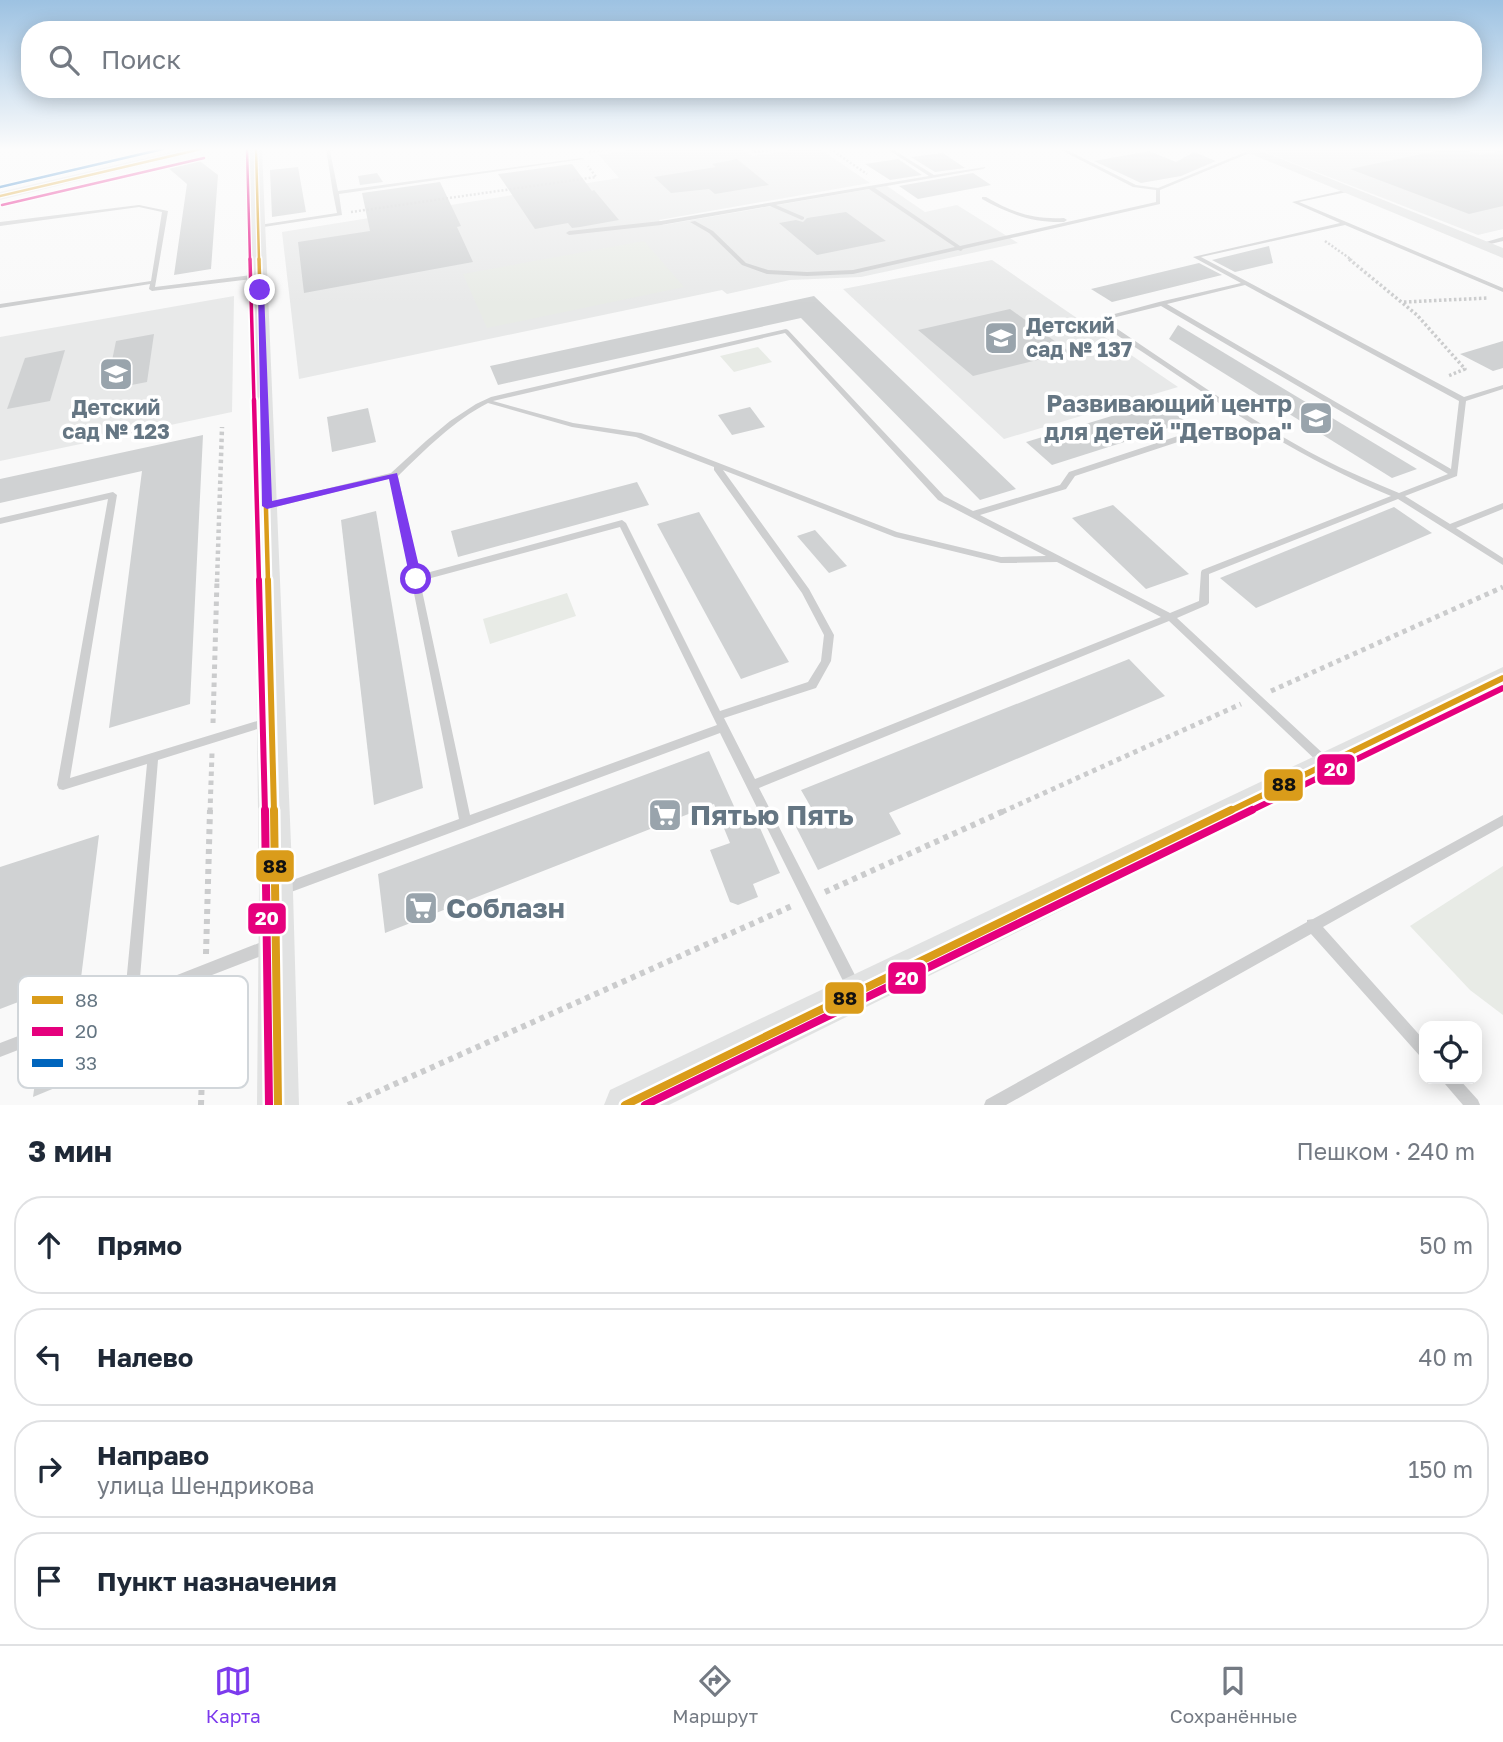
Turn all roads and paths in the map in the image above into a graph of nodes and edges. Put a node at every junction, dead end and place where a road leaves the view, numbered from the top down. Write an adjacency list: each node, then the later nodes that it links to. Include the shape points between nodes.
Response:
1 (257, 201): 17 (street)
2 (337, 201): 11 (lane)
3 (433, 201): 11 (path)
4 (791, 201): 10 (lane)
5 (890, 201): 22 (lane)
6 (989, 201): 12 (lane, via 1014,215 1051,221)
7 (1158, 201): 12 (lane)
8 (1301, 201): 16 (lane, via 1294,202)
9 (1370, 201): 21 (street)
10 (771, 204): 13 (lane); 19 (lane)
11 (340, 214): 17 (lane)
12 (1100, 216): 22 (lane)
13 (802, 218)
14 (694, 222): 22 (lane, via 744,264 767,272 853,272)
15 (0, 224): 25 (lane, via 139,206 165,211)
16 (1346, 224): 18 (lane); 27 (lane)
17 (258, 227): 24 (street)
18 (1311, 231): 26 (lane, via 1196,257); 29 (path)
19 (569, 233)
20 (1503, 239): 21 (lane)
21 (1482, 244): 23 (street)
22 (961, 249)
23 (1503, 253)
24 (260, 275): 25 (lane, via 152,289); 42 (street)
25 (153, 282): 31 (lane)
26 (1246, 283): 30 (lane); 32 (lane)
27 (1503, 290)
28 (1490, 298): 29 (path)
29 (1404, 302): 32 (path, via 1465,369)
30 (1161, 303): 39 (lane); 41 (lane, via 1099,319 1266,431 1359,482)
31 (0, 306)
32 (1431, 383): 34 (lane)
33 (1503, 387): 34 (lane)
34 (1463, 400): 39 (lane)
35 (488, 401): 38 (lane, via 572,425 638,435); 40 (lane, via 432,438); 44 (lane, via 786,331 941,498)
36 (222, 427): 56 (path)
37 (1196, 433): 44 (lane, via 1072,474 1063,487)
38 (716, 466): 47 (lane, via 895,534 1001,560); 55 (lane, via 806,590 829,635 826,661 813,685)
39 (1454, 474): 41 (lane)
40 (394, 475): 42 (lane); 49 (lane)
41 (1399, 496): 46 (lane); 51 (lane, via 1205,572 1204,603)
42 (267, 506): 54 (street)
43 (1503, 506): 46 (lane)
44 (972, 514): 47 (lane)
45 (0, 521): 57 (lane, via 113,495 63,785)
46 (1449, 528): 48 (lane)
47 (1058, 559): 51 (lane)
48 (1503, 562)
49 (416, 579): 55 (lane, via 622,523); 61 (lane)
50 (1503, 587): 53 (path)
51 (1170, 617): 53 (lane); 59 (lane)
52 (1503, 678): 58 (street)
53 (1256, 697): 58 (lane); 63 (path)
54 (272, 721): 56 (lane); 62 (street)
55 (720, 722): 59 (lane); 61 (lane)
56 (212, 739): 57 (lane); 66 (path)
57 (153, 758): 67 (lane)
58 (1329, 765): 70 (street)
59 (753, 785): 63 (lane)
60 (1503, 820): 64 (lane)
61 (465, 821): 62 (lane)
62 (276, 892): 65 (street)
63 (810, 898): 70 (lane); 76 (path)
64 (1312, 925): 72 (lane); 78 (lane)
65 (277, 943): 66 (lane); 75 (street)
66 (205, 971): 68 (lane); 69 (path)
67 (133, 976)
68 (192, 976)
69 (205, 976)
70 (856, 991): 77 (street)
71 (18, 1043): 73 (lane)
72 (1419, 1044)
73 (0, 1050)
74 (1455, 1084): 79 (lane)
75 (278, 1105)
76 (348, 1105)
77 (625, 1105)
78 (991, 1105)
79 (1474, 1105)

